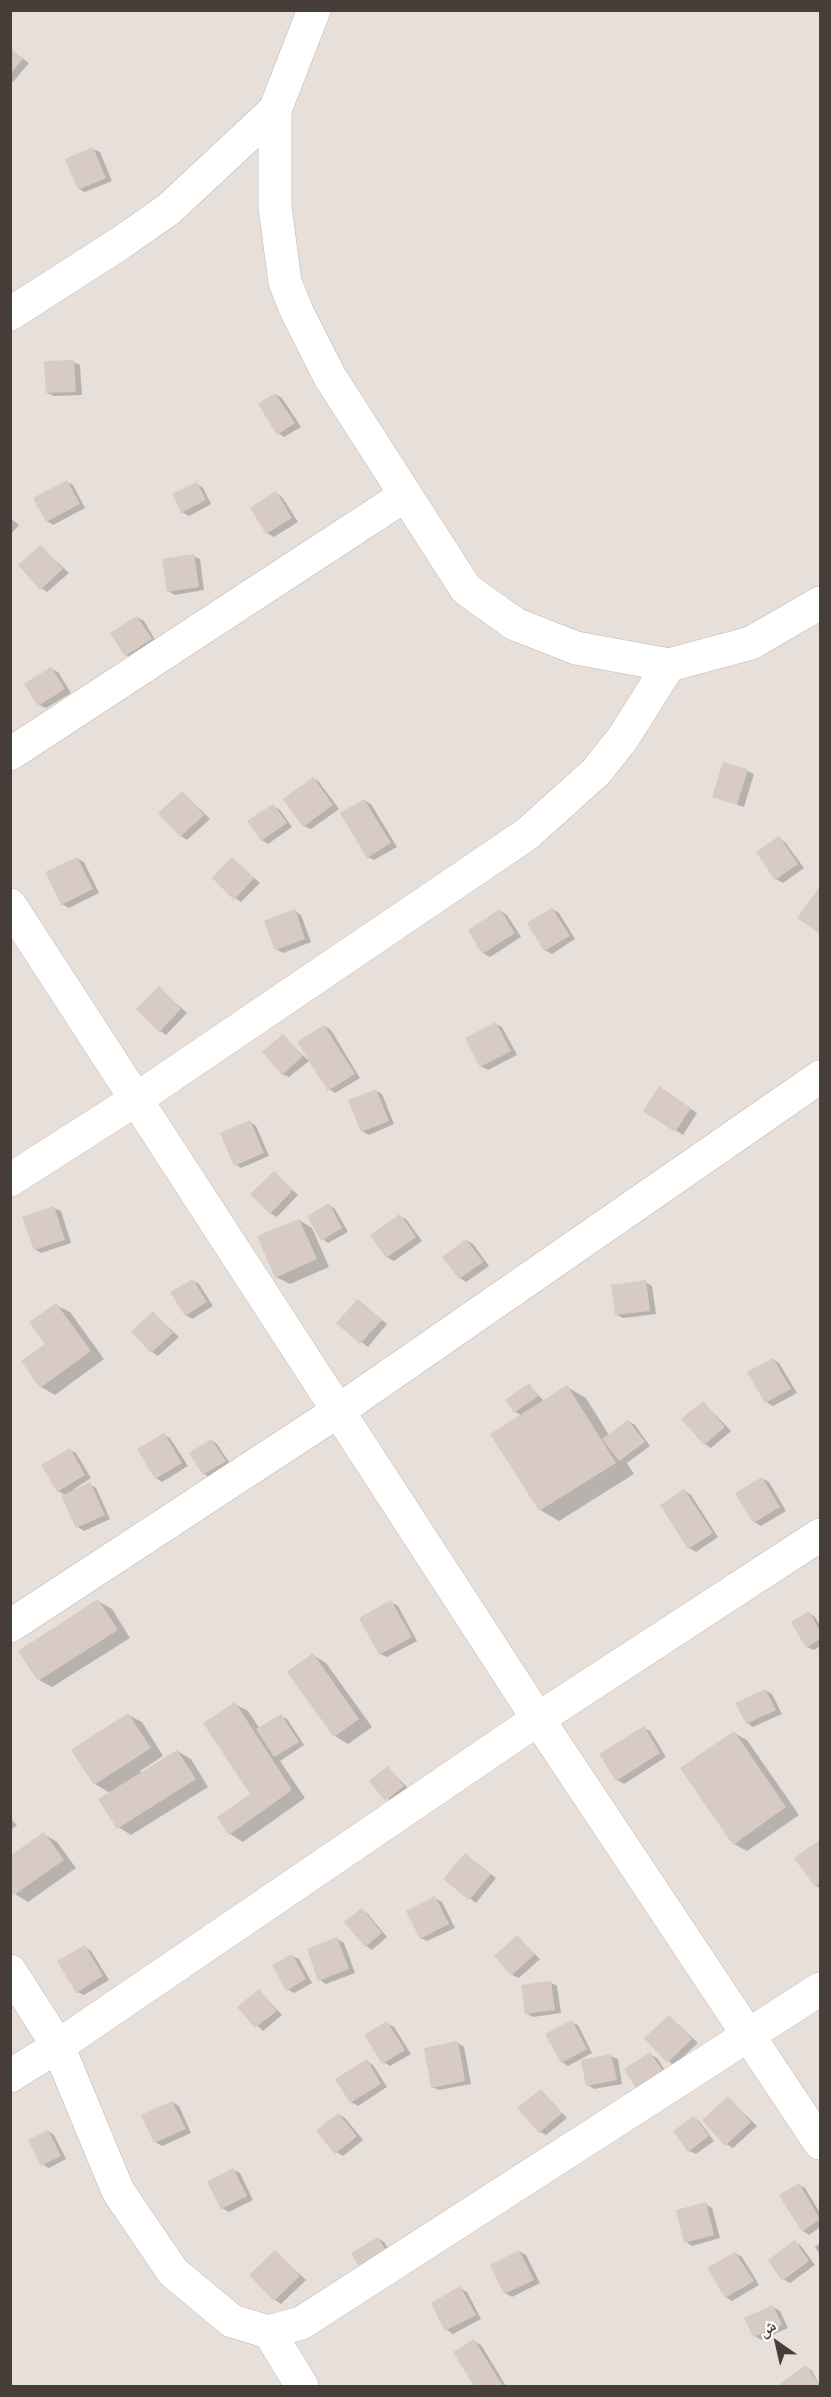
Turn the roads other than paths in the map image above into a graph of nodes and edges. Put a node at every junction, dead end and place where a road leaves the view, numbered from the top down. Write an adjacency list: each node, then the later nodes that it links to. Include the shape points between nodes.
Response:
1 (314, 10): 2 (street)
2 (275, 110): 3 (street, via 169,208); 4 (street, via 275,207 285,282 330,377)
3 (10, 314)
4 (404, 496): 6 (street, via 466,589 515,624 576,648); 7 (street)
5 (820, 603): 6 (street, via 751,643)
6 (669, 665): 10 (street, via 623,738 596,772 527,834)
7 (10, 754)
8 (10, 905): 10 (street)
9 (820, 1077): 12 (street)
10 (135, 1100): 11 (street); 12 (street)
11 (10, 1180)
12 (338, 1411): 14 (street); 15 (street)
13 (820, 1535): 15 (street)
14 (10, 1626)
15 (538, 1719): 18 (street); 19 (street)
16 (10, 1971): 19 (street)
17 (820, 1989): 18 (street)
18 (749, 2036): 21 (street); 22 (street, via 302,2323)
19 (58, 2046): 20 (street); 22 (street, via 118,2191 173,2272 232,2321)
20 (10, 2076)
21 (820, 2143)
22 (269, 2332): 23 (street)
23 (302, 2386)

